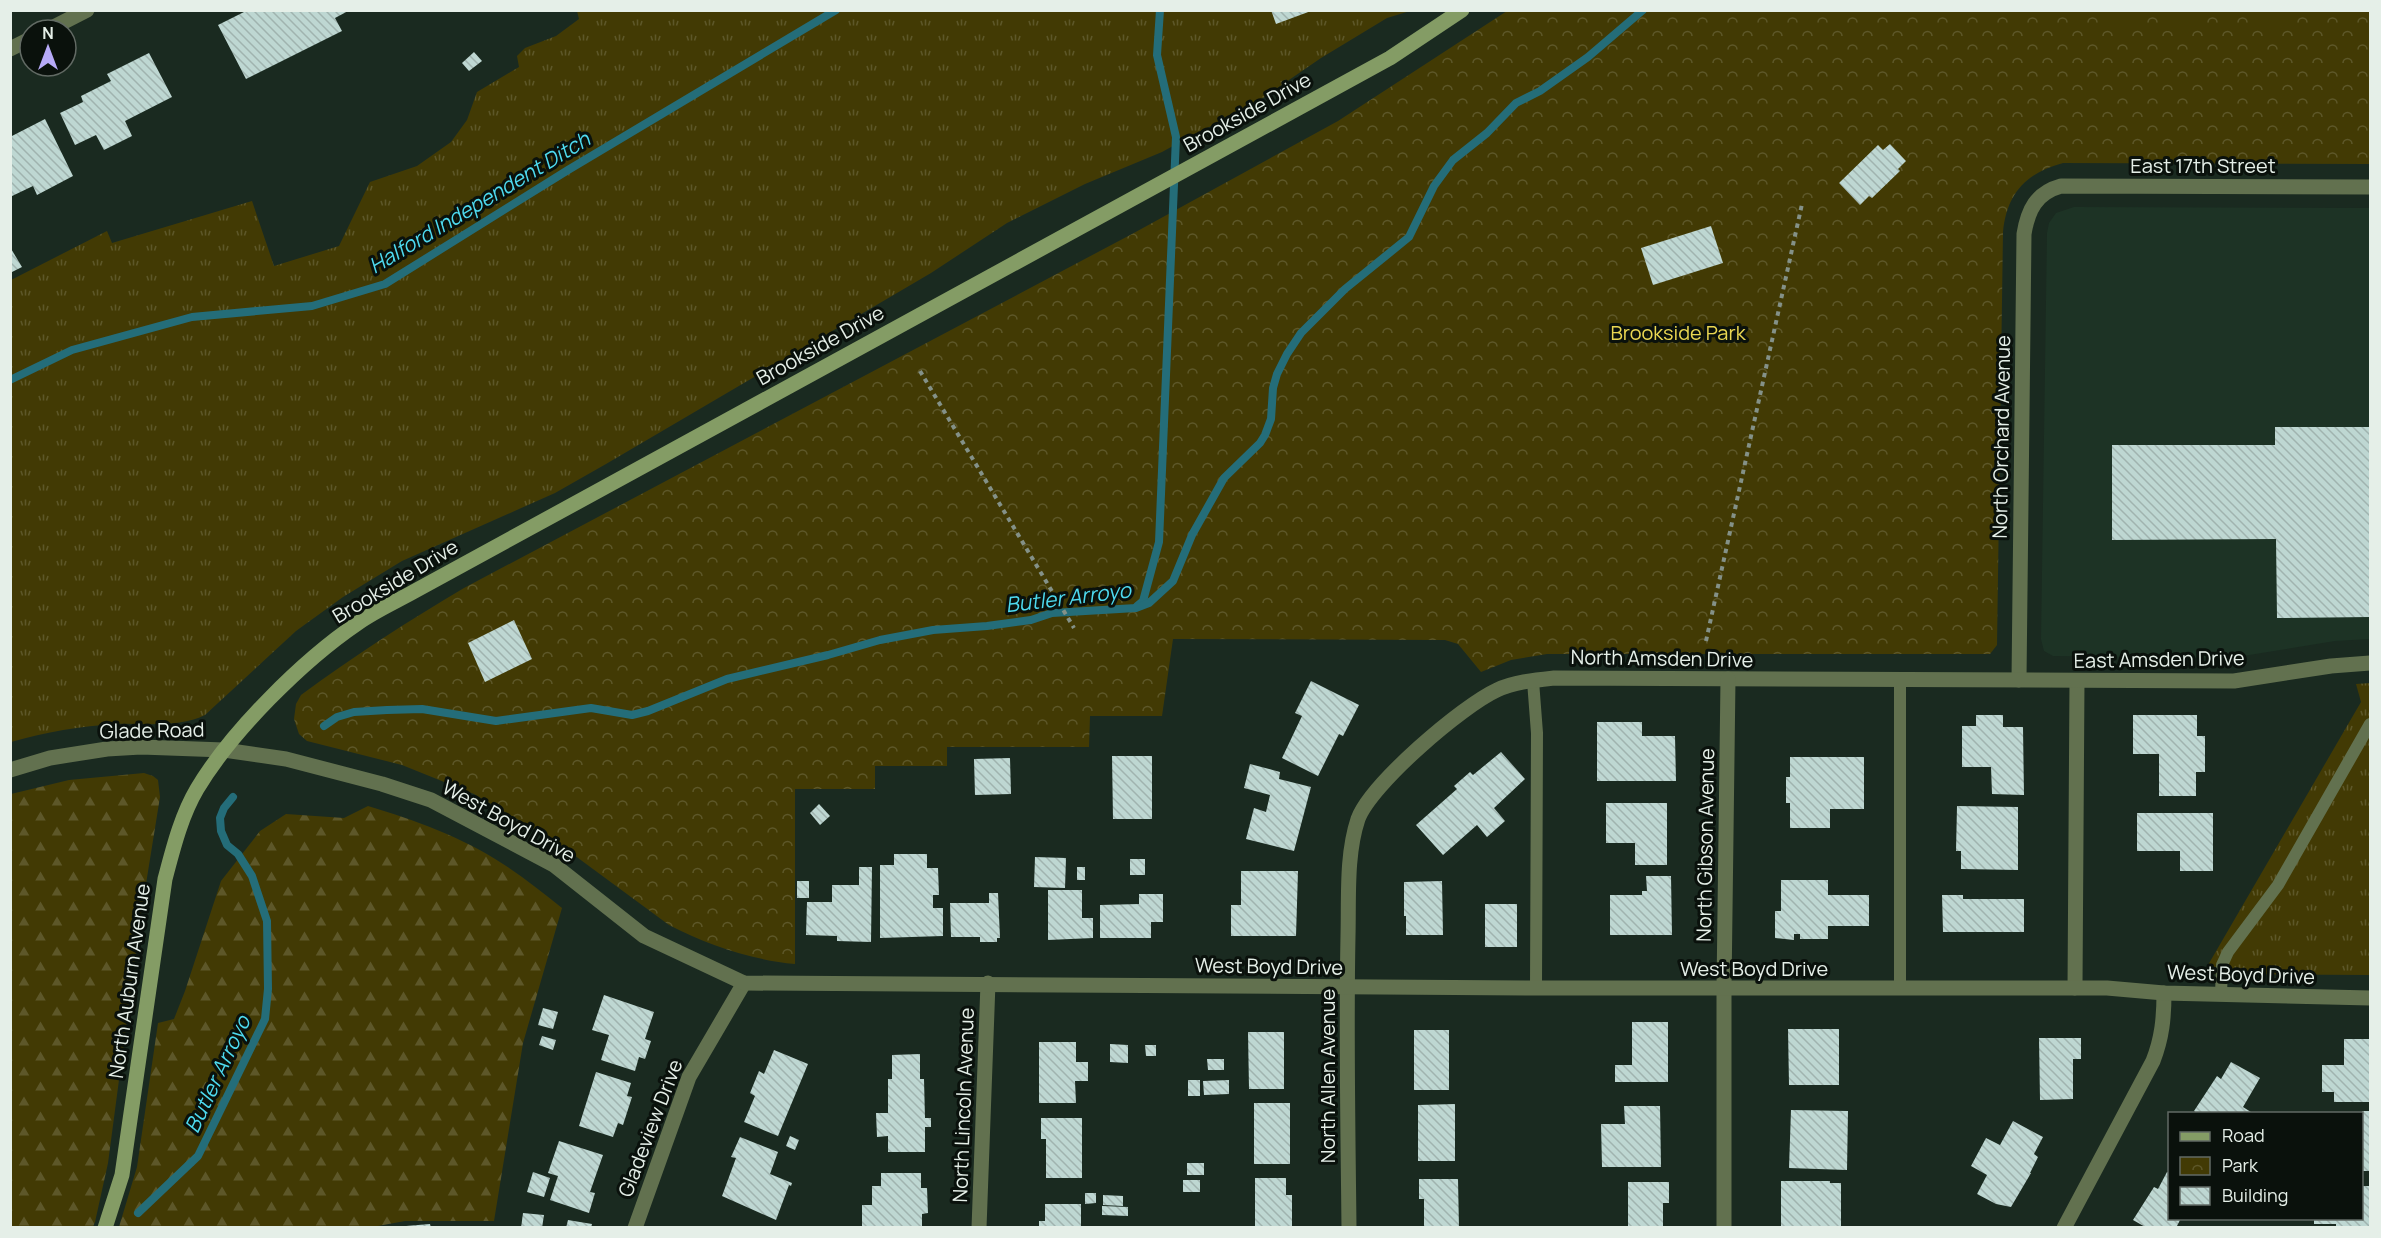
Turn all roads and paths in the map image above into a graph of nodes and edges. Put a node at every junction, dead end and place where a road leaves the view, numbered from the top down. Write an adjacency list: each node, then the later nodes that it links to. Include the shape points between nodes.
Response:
1 (87, 10): 3 (street)
2 (1462, 10): 17 (main road, Brookside Drive, via 1380,64 357,623 266,703)
3 (71, 18)
4 (2370, 187): 5 (street, East 17th Street, via 2076,185 2049,190)
5 (2039, 197): 13 (street, North Orchard Avenue, via 2030,208 2024,234)
6 (1802, 204): 9 (path)
7 (920, 370): 8 (path)
8 (1074, 628)
9 (1706, 641)
10 (2370, 663): 15 (street, East Amsden Drive, via 2234,681)
11 (1728, 680): 12 (street, North Amsden Drive); 14 (street, North Amsden Drive); 26 (street, North Gibson Avenue)
12 (1900, 680): 13 (street, North Amsden Drive); 24 (lane)
13 (2019, 680): 15 (street, East Amsden Drive)
14 (1533, 681): 19 (street, North Amsden Drive, via 1498,690 1471,705 1387,777 1369,797); 23 (lane, via 1537,733)
15 (2077, 681): 25 (street)
16 (2370, 724): 28 (lane, via 2277,885 2228,952 2222,965)
17 (224, 750): 18 (street, Glade Road, via 107,749 51,758); 20 (street, West Boyd Drive, via 286,759 431,800 554,865 644,936); 30 (main road, North Auburn Avenue, via 196,791 165,879 122,1175)
18 (10, 770)
19 (1359, 818): 22 (street, North Allen Avenue, via 1350,869)
20 (744, 983): 21 (street, West Boyd Drive); 31 (street, Gladeview Drive, via 689,1077)
21 (988, 983): 22 (street, West Boyd Drive); 32 (street, North Lincoln Avenue)
22 (1347, 987): 23 (street, West Boyd Drive); 33 (street, North Allen Avenue)
23 (1536, 988): 26 (street, West Boyd Drive)
24 (1900, 988): 25 (street, West Boyd Drive); 26 (street, West Boyd Drive)
25 (2075, 988): 27 (street, West Boyd Drive)
26 (1724, 989): 34 (street, North Gibson Avenue)
27 (2164, 993): 28 (street, West Boyd Drive); 35 (street, via 2164,1024 2153,1061)
28 (2221, 995): 29 (street, West Boyd Drive)
29 (2370, 998)
30 (105, 1227)
31 (635, 1227)
32 (979, 1227)
33 (1349, 1227)
34 (1724, 1227)
35 (2064, 1227)

